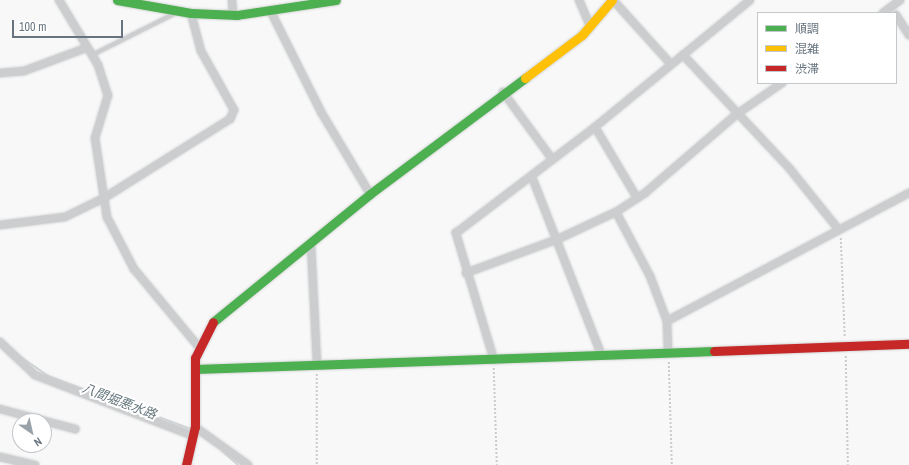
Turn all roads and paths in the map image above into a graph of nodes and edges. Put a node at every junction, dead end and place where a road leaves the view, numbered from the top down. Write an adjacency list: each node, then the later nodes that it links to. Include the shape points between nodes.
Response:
1 (59, 0): 18 (street)
2 (117, 0): 10 (street)
3 (232, 0): 14 (street)
4 (336, 0): 9 (street)
5 (579, 0): 16 (street)
6 (612, 0): 16 (street); 21 (street)
7 (750, 0): 20 (street)
8 (900, 0): 12 (street)
9 (324, 1): 11 (street)
10 (180, 11): 13 (street); 19 (lane)
11 (271, 12): 14 (street); 30 (street, via 321,112)
12 (894, 12)
13 (191, 13): 14 (street); 31 (street, via 201,51 234,110 230,119)
14 (233, 14)
15 (897, 17): 17 (street)
16 (590, 26): 24 (street)
17 (909, 35)
18 (86, 48): 19 (street); 22 (street, via 24,70)
19 (92, 55): 31 (street, via 108,95 95,138)
20 (683, 55): 21 (street); 25 (street)
21 (670, 64): 26 (street)
22 (0, 73)
23 (781, 84): 25 (street)
24 (503, 92): 27 (street); 30 (street)
25 (737, 114): 32 (street); 35 (street, via 796,176)
26 (595, 127): 27 (street); 32 (street)
27 (552, 159): 28 (street)
28 (532, 177): 36 (street); 38 (street, via 456,233)
29 (909, 193): 35 (street)
30 (370, 194): 37 (street)
31 (104, 198): 34 (street, via 65,217); 42 (street, via 107,218 134,269)
32 (637, 198): 33 (street)
33 (616, 212): 36 (street); 39 (street, via 650,276)
34 (0, 225)
35 (839, 230): 39 (street); 43 (path)
36 (558, 239): 38 (street); 45 (street)
37 (311, 245): 42 (street, via 215,317); 47 (street)
38 (466, 273): 46 (street)
39 (668, 321): 44 (street)
40 (0, 342): 51 (street, via 35,375)
41 (909, 344): 43 (street)
42 (198, 346): 48 (street)
43 (846, 347): 44 (street); 59 (path)
44 (668, 352): 45 (street); 58 (path)
45 (601, 354): 46 (street)
46 (494, 360): 47 (street); 57 (path)
47 (317, 364): 48 (street); 56 (path)
48 (195, 369): 51 (street)
49 (0, 409): 50 (street)
50 (75, 429)
51 (194, 432): 54 (street); 55 (street)
52 (0, 457): 53 (street)
53 (35, 465)
54 (186, 465)
55 (248, 465)
56 (317, 465)
57 (497, 465)
58 (672, 465)
59 (848, 465)

